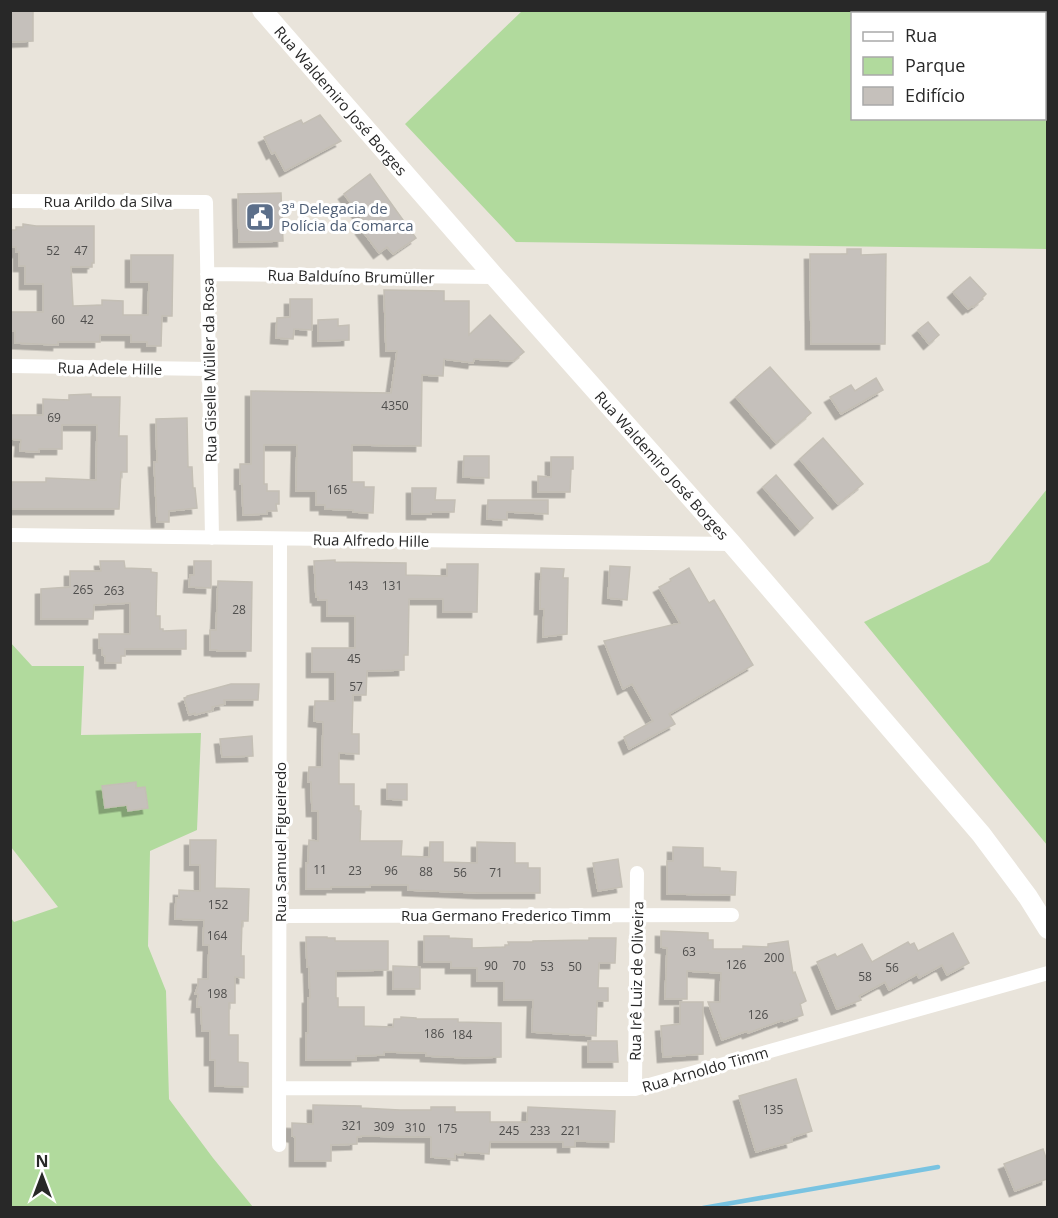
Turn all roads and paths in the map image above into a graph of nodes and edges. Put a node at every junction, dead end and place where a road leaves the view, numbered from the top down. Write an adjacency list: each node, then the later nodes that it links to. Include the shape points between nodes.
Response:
1 (262, 10): 5 (main road, Rua Waldemiro José Borges)
2 (10, 201): 3 (street, Rua Arildo da Silva)
3 (206, 202): 4 (street, Rua Giselle Müller da Rosa)
4 (207, 274): 5 (street, Rua Balduíno Brumüller); 7 (street, Rua Giselle Müller da Rosa)
5 (495, 277): 11 (main road, Rua Waldemiro José Borges)
6 (10, 366): 7 (street, Rua Adele Hille)
7 (209, 369): 9 (street, Rua Giselle Müller da Rosa)
8 (10, 535): 9 (street, Rua Alfredo Hille)
9 (212, 538): 10 (street, Rua Alfredo Hille)
10 (280, 538): 11 (street, Rua Alfredo Hille); 15 (street, Rua Samuel Figueiredo)
11 (732, 544): 16 (main road, Rua Waldemiro José Borges, via 981,834)
12 (637, 873): 13 (street, Rua Irê Luiz de Oliveira)
13 (637, 915): 14 (street, Rua Germano Frederico Timm); 15 (street, Rua Germano Frederico Timm); 19 (street, Rua Irê Luiz de Oliveira)
14 (732, 915)
15 (280, 916): 18 (street, Rua Samuel Figueiredo)
16 (1047, 929)
17 (1047, 973): 19 (street, Rua Arnoldo Timm)
18 (280, 1088): 19 (street, Rua Arnoldo Timm); 20 (street, Rua Samuel Figueiredo)
19 (635, 1089)
20 (279, 1145)

